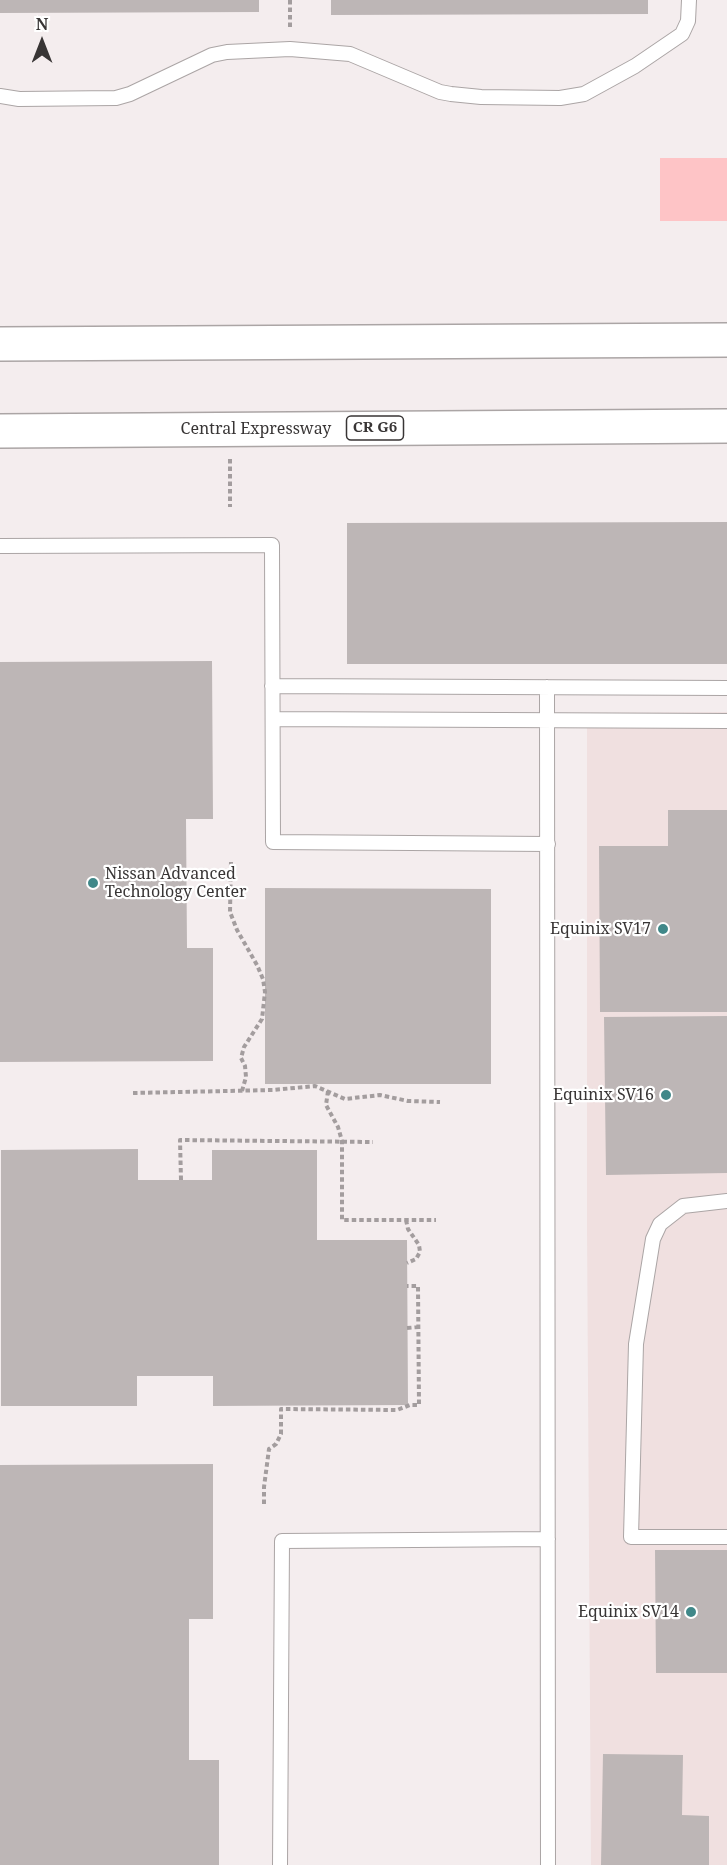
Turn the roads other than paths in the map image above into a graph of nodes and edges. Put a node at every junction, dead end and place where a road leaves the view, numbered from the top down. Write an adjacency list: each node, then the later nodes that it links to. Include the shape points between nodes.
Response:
1 (689, 0): 2 (lane, via 688,21 682,34 584,94 560,98 451,94 350,54 290,49 212,55 116,98)
2 (0, 96)
3 (727, 340): 4 (highway)
4 (10, 341)
5 (727, 426): 6 (highway, Central Expressway / CR G6)
6 (0, 431)
7 (0, 546): 8 (lane, via 272,545)
8 (272, 686): 9 (lane); 11 (lane)
9 (547, 687): 10 (lane); 12 (lane)
10 (727, 688)
11 (273, 719): 12 (lane); 14 (lane, via 273,842)
12 (547, 720): 13 (lane); 14 (lane)
13 (727, 721)
14 (548, 844): 17 (lane)
15 (727, 1201): 16 (lane, via 683,1206 660,1224 653,1239 636,1344 632,1536)
16 (727, 1537)
17 (548, 1539): 18 (lane, via 282,1541); 19 (lane)
18 (280, 1865)
19 (548, 1865)

